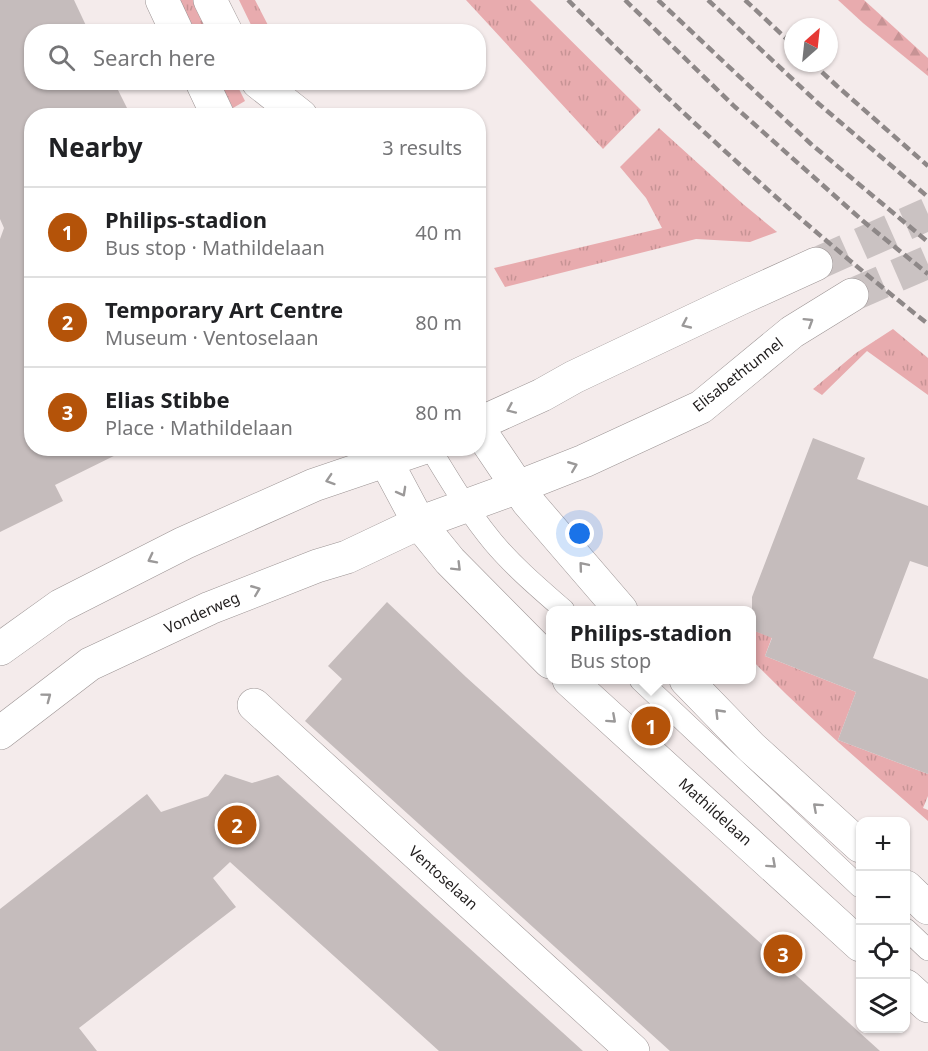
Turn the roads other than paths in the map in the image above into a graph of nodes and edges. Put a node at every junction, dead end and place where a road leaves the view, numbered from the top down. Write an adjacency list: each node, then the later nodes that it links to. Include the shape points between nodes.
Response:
1 (162, 0): 3 (main road)
2 (210, 0): 4 (main road)
3 (173, 24)
4 (222, 24)
5 (206, 90): 8 (main road)
6 (256, 90): 9 (lane)
7 (268, 90): 10 (main road)
8 (214, 108)
9 (266, 108)
10 (291, 108)
11 (816, 264): 13 (main road, one-way to 13)
12 (852, 295): 18 (main road, Elisabethtunnel, one-way to 12, via 701,407 792,333)
13 (486, 422)
14 (486, 438): 18 (main road)
15 (380, 456): 23 (main road, one-way to 23, via 184,543 60,606)
16 (383, 456): 20 (main road, one-way to 20)
17 (435, 456): 19 (lane)
18 (518, 487): 19 (main road, Elisabethtunnel); 22 (main road, one-way to 18)
19 (466, 507): 20 (main road, Vonderweg); 21 (lane, via 494,543)
20 (419, 523): 24 (main road, one-way to 24, via 450,561); 29 (main road, Vonderweg, one-way to 20, via 90,664 210,608 347,556)
21 (560, 606)
22 (618, 606)
23 (0, 649)
24 (546, 658)
25 (573, 684): 35 (main road, Mathildelaan, one-way to 35)
26 (643, 684): 31 (lane)
27 (690, 684): 30 (main road, one-way to 27, via 751,747)
28 (254, 705): 39 (main road, Ventoselaan)
29 (0, 733)
30 (856, 842)
31 (856, 882)
32 (910, 891): 33 (main road)
33 (928, 908)
34 (910, 933): 36 (lane)
35 (856, 940)
36 (928, 950)
37 (910, 990): 38 (main road)
38 (928, 1006)
39 (633, 1051)

